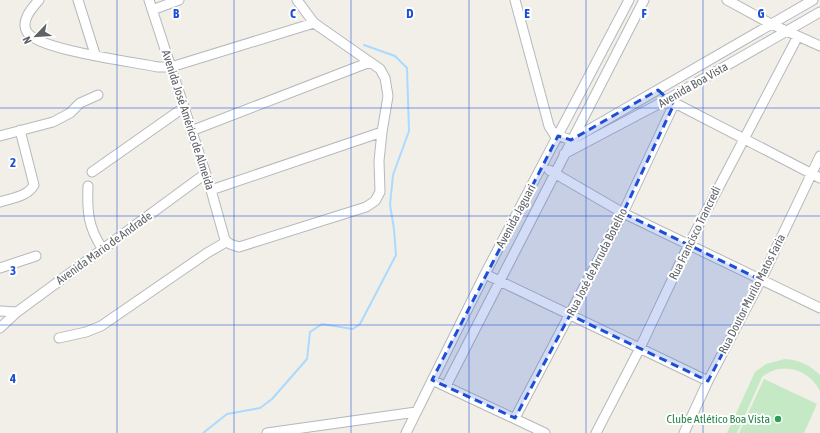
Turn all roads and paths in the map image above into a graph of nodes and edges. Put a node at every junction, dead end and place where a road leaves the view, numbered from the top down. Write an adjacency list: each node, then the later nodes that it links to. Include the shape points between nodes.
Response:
1 (39, 0): 18 (street, via 30,10 25,25 33,38 58,48)
2 (78, 0): 18 (street)
3 (149, 0): 11 (street, Avenida José Américo de Almeida)
4 (179, 0): 11 (street)
5 (297, 0): 13 (street)
6 (514, 0): 29 (street, via 549,126)
7 (629, 0): 29 (street, Avenida Jaguari)
8 (644, 0): 31 (street, Avenida Jaguari)
9 (813, 0): 14 (street, Avenida Boa Vista)
10 (729, 1): 14 (street)
11 (152, 10): 20 (street, Avenida José Américo de Almeida)
12 (820, 12): 15 (street, Avenida Boa Vista)
13 (314, 23): 19 (street); 20 (street)
14 (771, 24): 15 (street); 21 (street, Avenida Boa Vista)
15 (786, 31): 16 (street); 23 (street, Avenida Boa Vista)
16 (798, 36): 17 (street); 30 (street, Rua Francisco Trancredi)
17 (820, 46)
18 (95, 54): 20 (street, via 158,67)
19 (370, 62): 26 (street); 27 (street, via 380,69 388,86)
20 (171, 67): 24 (street, Avenida José Américo de Almeida)
21 (658, 90): 23 (street); 31 (street, Avenida Boa Vista)
22 (98, 95): 25 (street, via 80,103 70,113 53,122)
23 (671, 102): 30 (street); 32 (street, Avenida Boa Vista); 43 (street, Rua José de Arruda Botelho)
24 (183, 108): 26 (street, Avenida José Américo de Almeida); 35 (street)
25 (20, 130): 28 (street); 42 (street, via 34,185 29,192)
26 (191, 131): 36 (street, Avenida José Américo de Almeida)
27 (382, 132): 41 (street); 44 (street, via 379,161 380,192 372,204 243,246 233,246)
28 (0, 136)
29 (558, 136): 31 (street); 34 (street, Avenida Jaguari)
30 (743, 139): 38 (street); 45 (street, Rua Francisco Trancredi)
31 (571, 140): 32 (street, Avenida Jaguari)
32 (564, 154): 37 (street, Avenida Jaguari)
33 (820, 156): 38 (street, Rua Doutor Murilo Matos Faria)
34 (543, 166): 37 (street); 49 (street, Avenida Jaguari)
35 (92, 172)
36 (205, 174): 41 (street, Avenida José Américo de Almeida); 46 (street, Avenida Mario de Andrade)
37 (554, 174): 43 (street); 50 (street, Avenida Jaguari)
38 (811, 174): 39 (street); 51 (street, Rua Doutor Murilo Matos Faria)
39 (820, 178)
40 (88, 186): 46 (street, via 88,216 92,233)
41 (211, 190): 44 (street, Avenida José Américo de Almeida)
42 (0, 202)
43 (623, 213): 45 (street); 55 (street, Rua José de Arruda Botelho)
44 (225, 241): 57 (street, via 101,326)
45 (689, 244): 51 (street); 58 (street, Rua Francisco Trancredi)
46 (102, 248): 54 (street, Avenida Mario de Andrade)
47 (36, 256): 48 (street)
48 (0, 268)
49 (485, 274): 50 (street); 59 (street, Avenida Jaguari)
50 (500, 279): 55 (street); 61 (street, Avenida Jaguari)
51 (761, 280): 52 (street); 60 (street, Rua Doutor Murilo Matos Faria)
52 (820, 308)
53 (0, 311): 54 (street)
54 (17, 312): 56 (street, Avenida Mario de Andrade)
55 (570, 315): 58 (street); 63 (street, Rua José de Arruda Botelho)
56 (0, 328)
57 (59, 338)
58 (639, 350): 60 (street); 67 (street, Rua Francisco Trancredi)
59 (432, 380): 61 (street); 62 (street, Avenida Jaguari)
60 (708, 381): 68 (street, Rua Doutor Murilo Matos Faria)
61 (446, 386): 63 (street)
62 (416, 412): 64 (street); 65 (street, Avenida Jaguari)
63 (515, 418): 66 (street)
64 (267, 433)
65 (406, 433)
66 (545, 433)
67 (596, 433)
68 (684, 433)

